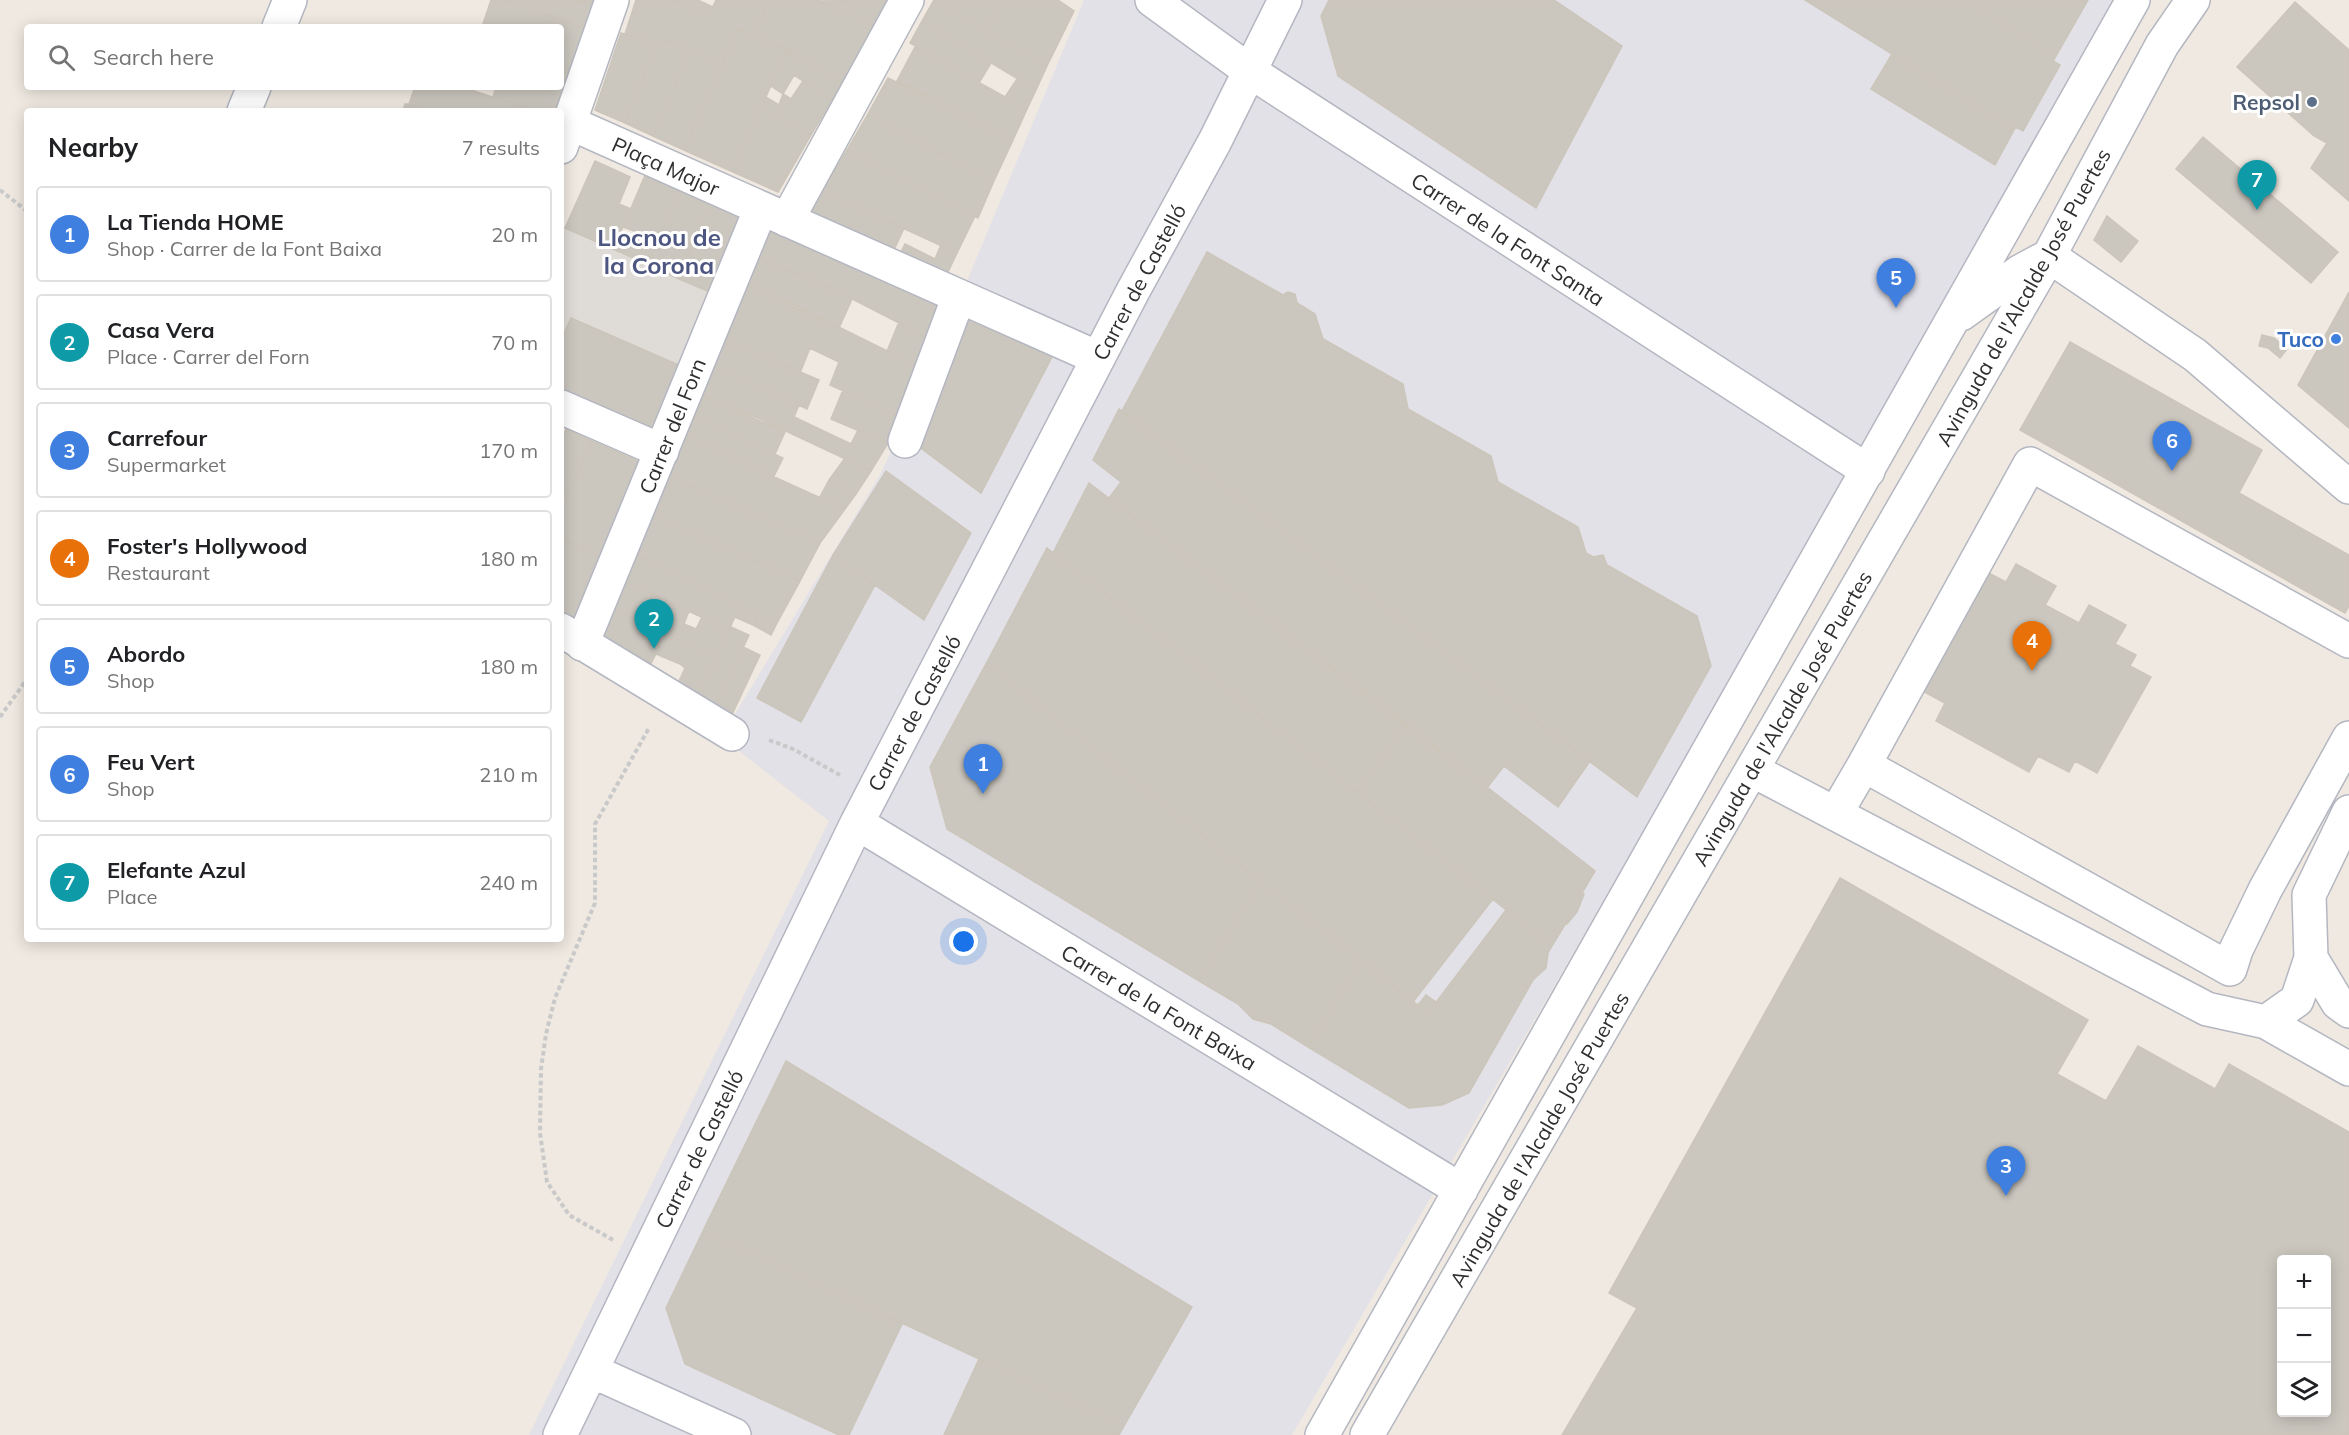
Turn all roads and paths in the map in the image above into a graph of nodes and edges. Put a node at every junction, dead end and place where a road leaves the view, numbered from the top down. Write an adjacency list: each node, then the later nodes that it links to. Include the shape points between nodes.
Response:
1 (290, 0): 8 (street)
2 (612, 0): 12 (street)
3 (907, 0): 15 (street, Carrer del Forn)
4 (1152, 0): 9 (street, Carrer de la Font Santa)
5 (1285, 0): 9 (street, Carrer de Castelló)
6 (2133, 0): 18 (street, Avinguda de l'Alcalde José Puertes)
7 (2193, 0): 16 (street, Avinguda de l'Alcalde José Puertes, via 2162,45)
8 (280, 24)
9 (1251, 72): 19 (street, Carrer de Castelló); 23 (street, Carrer de la Font Santa)
10 (253, 90): 11 (street)
11 (245, 108)
12 (565, 135): 15 (street, Plaça Major)
13 (0, 190): 14 (path)
14 (24, 209)
15 (774, 214): 17 (street, Plaça Major); 22 (street, Carrer del Forn)
16 (2049, 256): 18 (street, via 2020,271); 24 (street, via 2195,355); 33 (street, Avinguda de l'Alcalde José Puertes)
17 (958, 296): 19 (street, Plaça Major); 21 (street)
18 (1954, 319): 23 (street, Avinguda de l'Alcalde José Puertes)
19 (1098, 358): 34 (street, Carrer de Castelló)
20 (564, 408): 22 (street)
21 (905, 441)
22 (662, 451): 25 (street, Carrer del Forn)
23 (1868, 471): 42 (street, Avinguda de l'Alcalde José Puertes)
24 (2349, 487)
25 (572, 637): 28 (street, Carrer del Forn)
26 (2349, 641): 32 (street, via 2030,464)
27 (24, 683): 29 (path)
28 (667, 695): 30 (street, Carrer del Forn); 43 (path, via 596,824 595,903 555,998 541,1070 540,1133 547,1182 569,1215)
29 (0, 717)
30 (732, 734): 34 (path, via 747,732 793,749)
31 (2349, 738): 32 (street, via 2265,890 2230,969)
32 (1863, 765): 36 (street)
33 (1752, 770): 36 (street); 48 (street, Avinguda de l'Alcalde José Puertes)
34 (873, 792): 37 (street, Carrer de Castelló)
35 (2349, 812): 38 (street, via 2309,895)
36 (1836, 813): 40 (street, via 2207,1009)
37 (857, 824): 42 (street, Carrer de la Font Baixa); 43 (street, Carrer de Castelló)
38 (2311, 958): 39 (street, via 2338,1003); 40 (street, via 2297,1000)
39 (2349, 1011)
40 (2266, 1022): 41 (street)
41 (2349, 1069)
42 (1461, 1190): 47 (street, Avinguda de l'Alcalde José Puertes)
43 (646, 1258): 44 (street, Carrer de Castelló)
44 (592, 1371): 45 (street, Carrer de Castelló); 46 (street)
45 (560, 1435)
46 (734, 1435)
47 (1322, 1435)
48 (1367, 1435)

